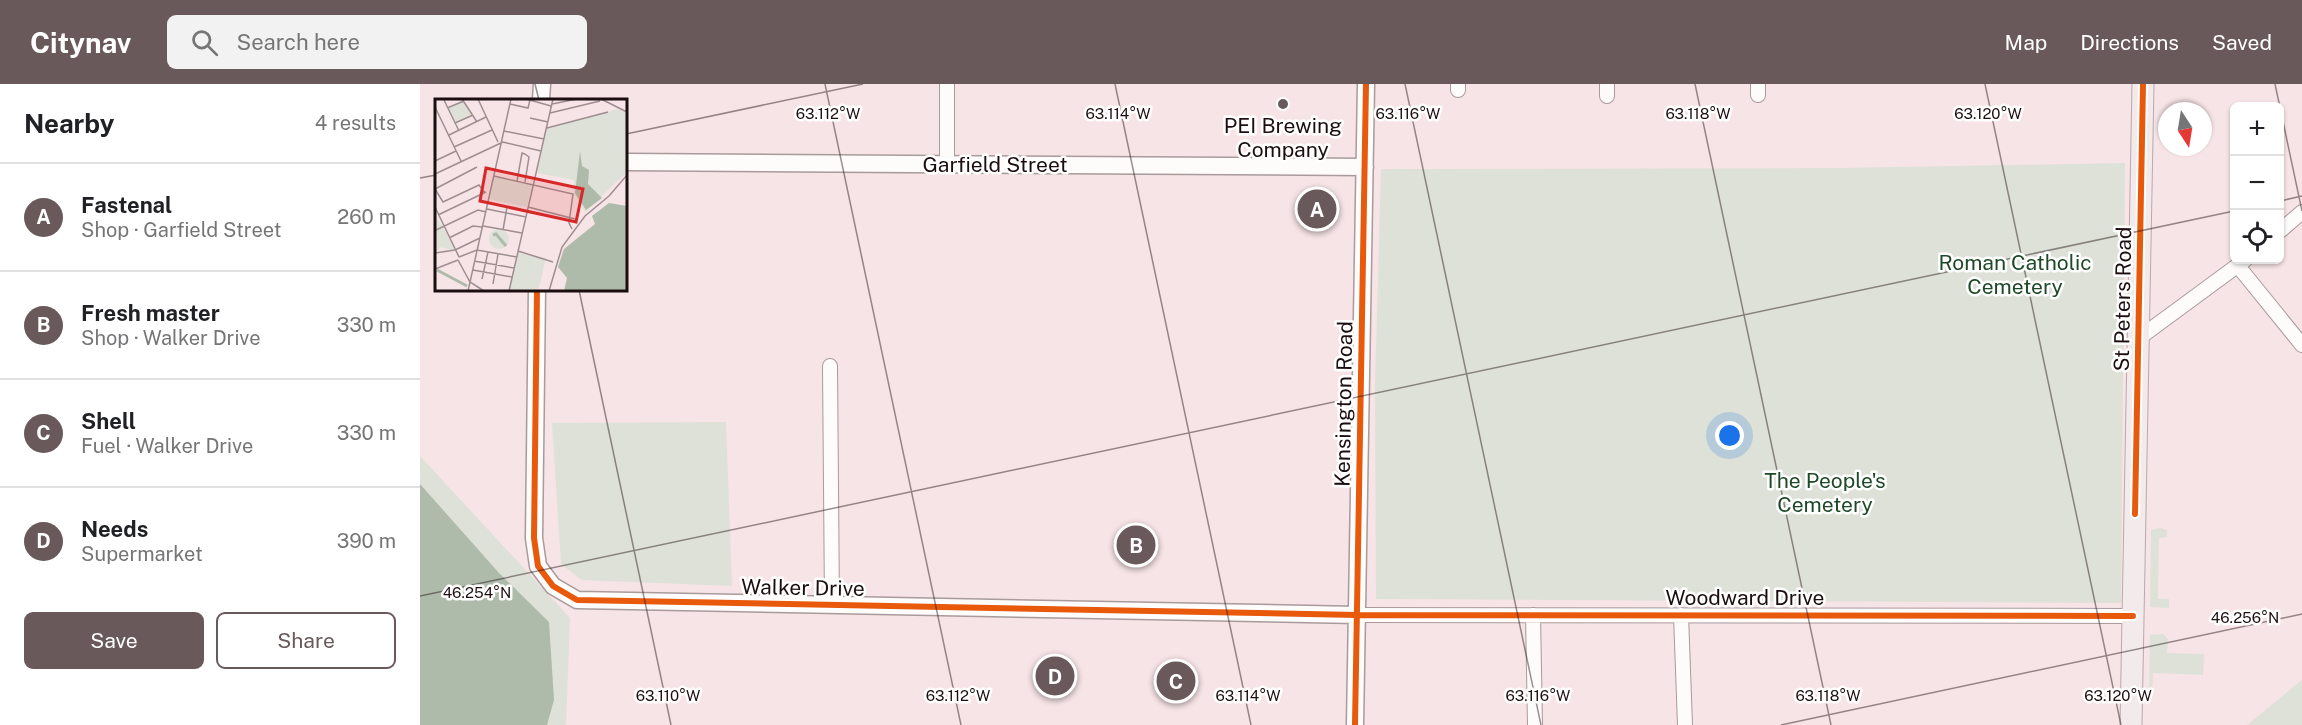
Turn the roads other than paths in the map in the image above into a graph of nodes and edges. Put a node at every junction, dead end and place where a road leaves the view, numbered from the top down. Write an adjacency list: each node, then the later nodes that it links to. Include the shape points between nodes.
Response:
1 (542, 84): 5 (street)
2 (947, 84): 7 (street)
3 (1366, 84): 8 (street, Kensington Road)
4 (2143, 84): 14 (main road, St Peters Road)
5 (541, 99)
6 (627, 162): 7 (street, Garfield Street)
7 (946, 165): 8 (street, Garfield Street)
8 (1365, 167): 18 (street, Kensington Road)
9 (2302, 212): 10 (street)
10 (2284, 228)
11 (2241, 264): 14 (street)
12 (2243, 264): 15 (street)
13 (537, 291): 17 (street, Walker Drive, via 534,538 538,566 553,586 577,600)
14 (2139, 338): 21 (main road, St Peters Road)
15 (2302, 345)
16 (830, 366): 17 (street)
17 (832, 605): 18 (street, Walker Drive)
18 (1357, 615): 19 (street, Woodward Drive); 22 (street, Kensington Road)
19 (1533, 615): 20 (street, Woodward Drive); 23 (street)
20 (1680, 615): 21 (street, Woodward Drive); 24 (street)
21 (2133, 616): 25 (main road, St Peters Road)
22 (1355, 725)
23 (1535, 725)
24 (1684, 725)
25 (2131, 725)

